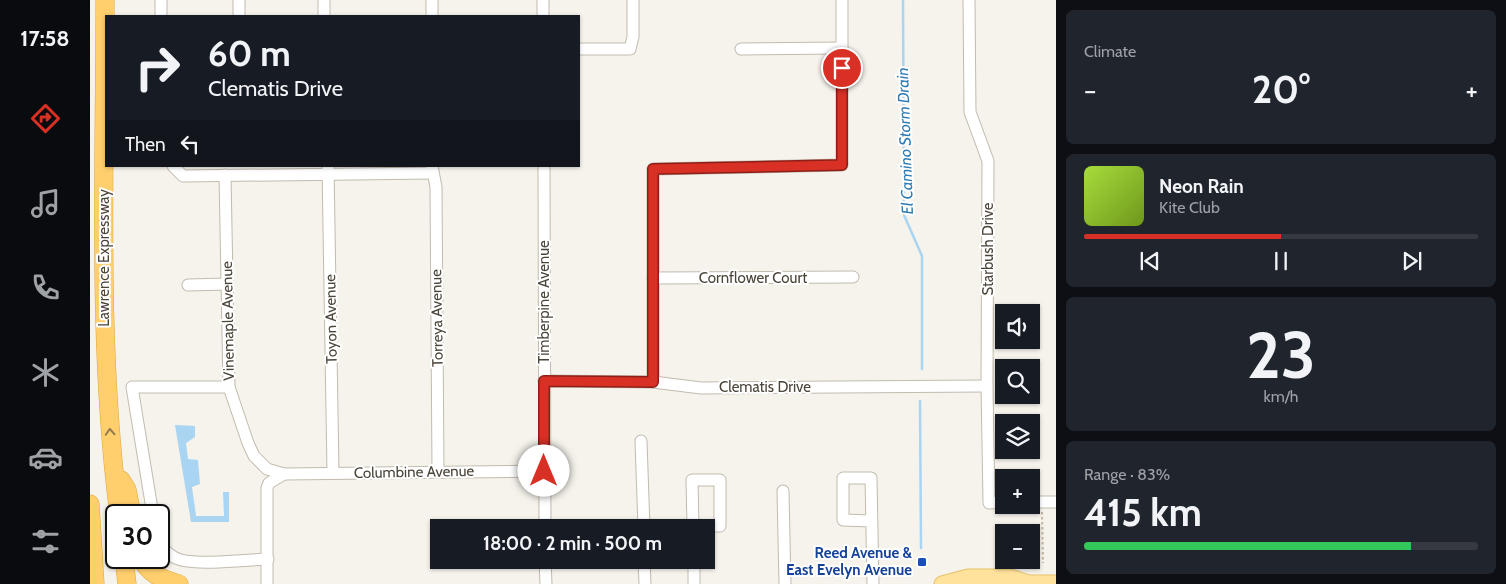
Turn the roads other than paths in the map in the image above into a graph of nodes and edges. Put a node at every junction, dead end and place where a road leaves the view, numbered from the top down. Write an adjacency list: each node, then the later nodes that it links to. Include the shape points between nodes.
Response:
1 (105, 0): 32 (highway, Lawrence Expressway, one-way to 1, via 104,337)
2 (161, 0): 10 (street)
3 (239, 0): 11 (street)
4 (324, 0): 12 (street)
5 (432, 0): 13 (street)
6 (543, 0): 14 (street)
7 (633, 0): 16 (street, via 630,49)
8 (842, 0): 15 (street)
9 (969, 0): 29 (street, Starbush Drive, via 970,112 988,161)
10 (161, 15)
11 (239, 15)
12 (324, 15)
13 (432, 15)
14 (543, 15)
15 (842, 48): 17 (street); 24 (street, via 842,165 653,169)
16 (580, 49)
17 (740, 49)
18 (174, 167): 22 (street, via 183,176)
19 (544, 167): 27 (street, Timberpine Avenue)
20 (328, 170): 21 (street); 22 (street); 35 (street, Toyon Avenue)
21 (432, 170): 33 (street, Torreya Avenue, via 436,187)
22 (227, 172): 25 (street, Vinemaple Avenue)
23 (853, 277): 24 (street, Cornflower Court)
24 (653, 278): 28 (street)
25 (227, 284): 26 (street); 30 (street, Vinemaple Avenue)
26 (188, 285)
27 (544, 381): 28 (street, Clematis Drive); 34 (street, Timberpine Avenue)
28 (653, 382): 29 (street, Clematis Drive, via 701,388)
29 (987, 386): 38 (street, Starbush Drive, via 988,502)
30 (229, 387): 36 (street, Vinemaple Avenue, via 254,456 266,469); 44 (street, via 132,387)
31 (641, 441): 46 (street)
32 (112, 465): 42 (highway, Lawrence Expressway); 43 (highway, via 127,490)
33 (438, 471): 34 (street, Columbine Avenue); 35 (street, Columbine Avenue)
34 (544, 471): 45 (street, Timberpine Avenue)
35 (333, 473): 36 (street, Columbine Avenue)
36 (284, 474): 50 (street, via 269,483 267,488)
37 (783, 491): 64 (street)
38 (995, 502)
39 (1040, 502): 40 (street)
40 (1056, 502)
41 (90, 504): 57 (highway)
42 (117, 504)
43 (130, 504)
44 (151, 504)
45 (545, 519)
46 (644, 519)
47 (871, 521): 47 (street, via 871,478 843,478 843,520); 65 (street)
48 (693, 527): 48 (street, via 692,480 720,480 720,526)
49 (170, 556): 50 (street, via 194,562)
50 (268, 559): 60 (street)
51 (126, 569): 58 (highway)
52 (149, 569): 59 (highway, via 158,578)
53 (546, 569): 61 (street)
54 (644, 569): 62 (street)
55 (694, 569): 63 (street)
56 (1056, 583): 67 (main road)
57 (96, 584)
58 (128, 584)
59 (179, 584)
60 (267, 584)
61 (546, 584)
62 (645, 584)
63 (694, 584)
64 (785, 584)
65 (873, 584)
66 (942, 584): 67 (main road, via 968,577 1010,577)
67 (1028, 584)

